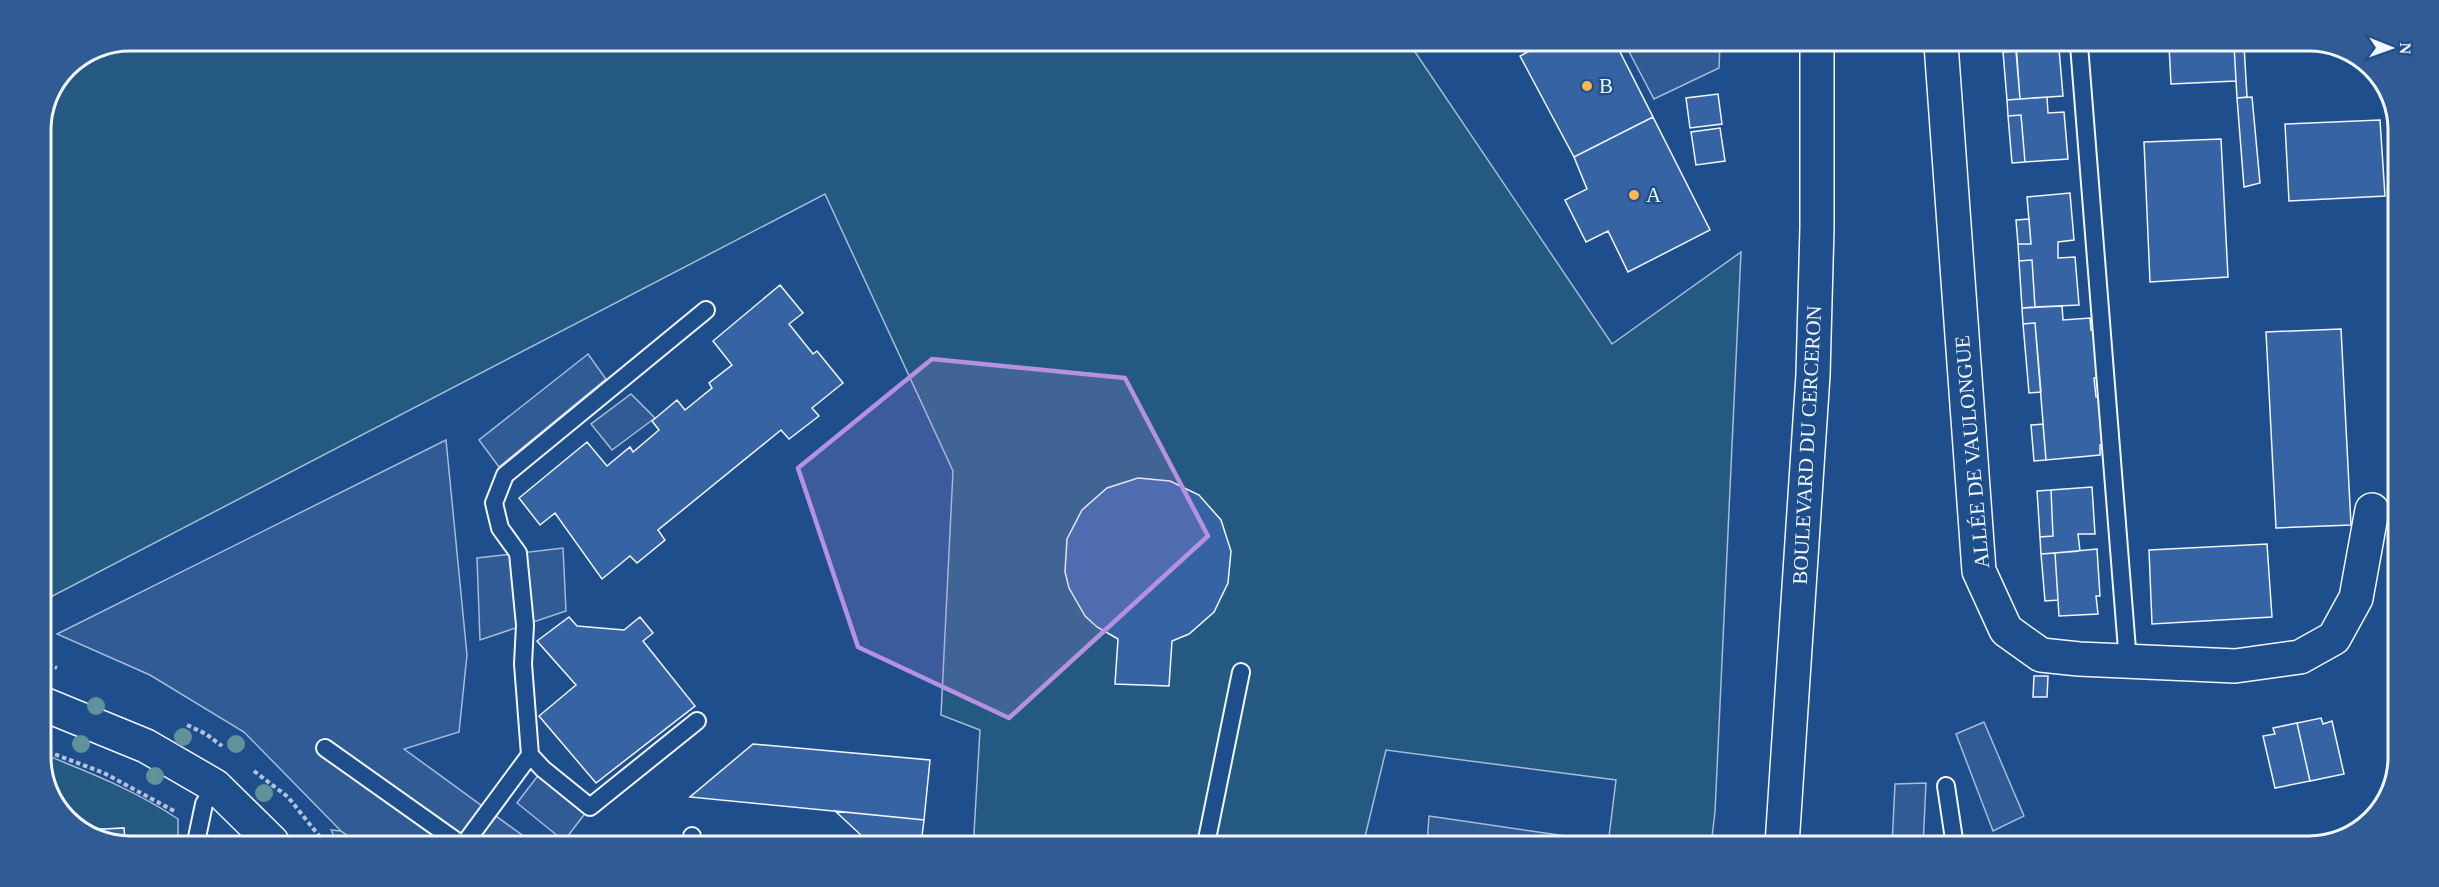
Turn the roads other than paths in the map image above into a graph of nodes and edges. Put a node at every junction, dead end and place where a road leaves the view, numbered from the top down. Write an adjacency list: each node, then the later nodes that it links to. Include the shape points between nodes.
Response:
1 (1817, 51): 19 (street, BOULEVARD DU CERCERON, via 1813,375)
2 (1942, 51): 6 (street, ALLÉE DE VAULONGUE, via 1979,571 2006,630 2041,655)
3 (2079, 51): 6 (lane)
4 (706, 310): 11 (lane, via 504,475 494,503 500,528 518,553)
5 (2372, 510): 6 (street, ALLÉE DE VAULONGUE, via 2356,598 2334,638 2300,657 2235,666)
6 (2128, 662)
7 (1241, 672): 18 (lane)
8 (51, 707): 12 (street, via 146,746)
9 (697, 721): 11 (lane, via 590,807)
10 (325, 748): 16 (lane)
11 (530, 755): 17 (lane)
12 (215, 786): 14 (lane, via 204,804); 15 (street)
13 (1946, 786): 20 (lane)
14 (197, 836)
15 (266, 836)
16 (449, 836)
17 (470, 836)
18 (1208, 836)
19 (1783, 836)
20 (1954, 836)

